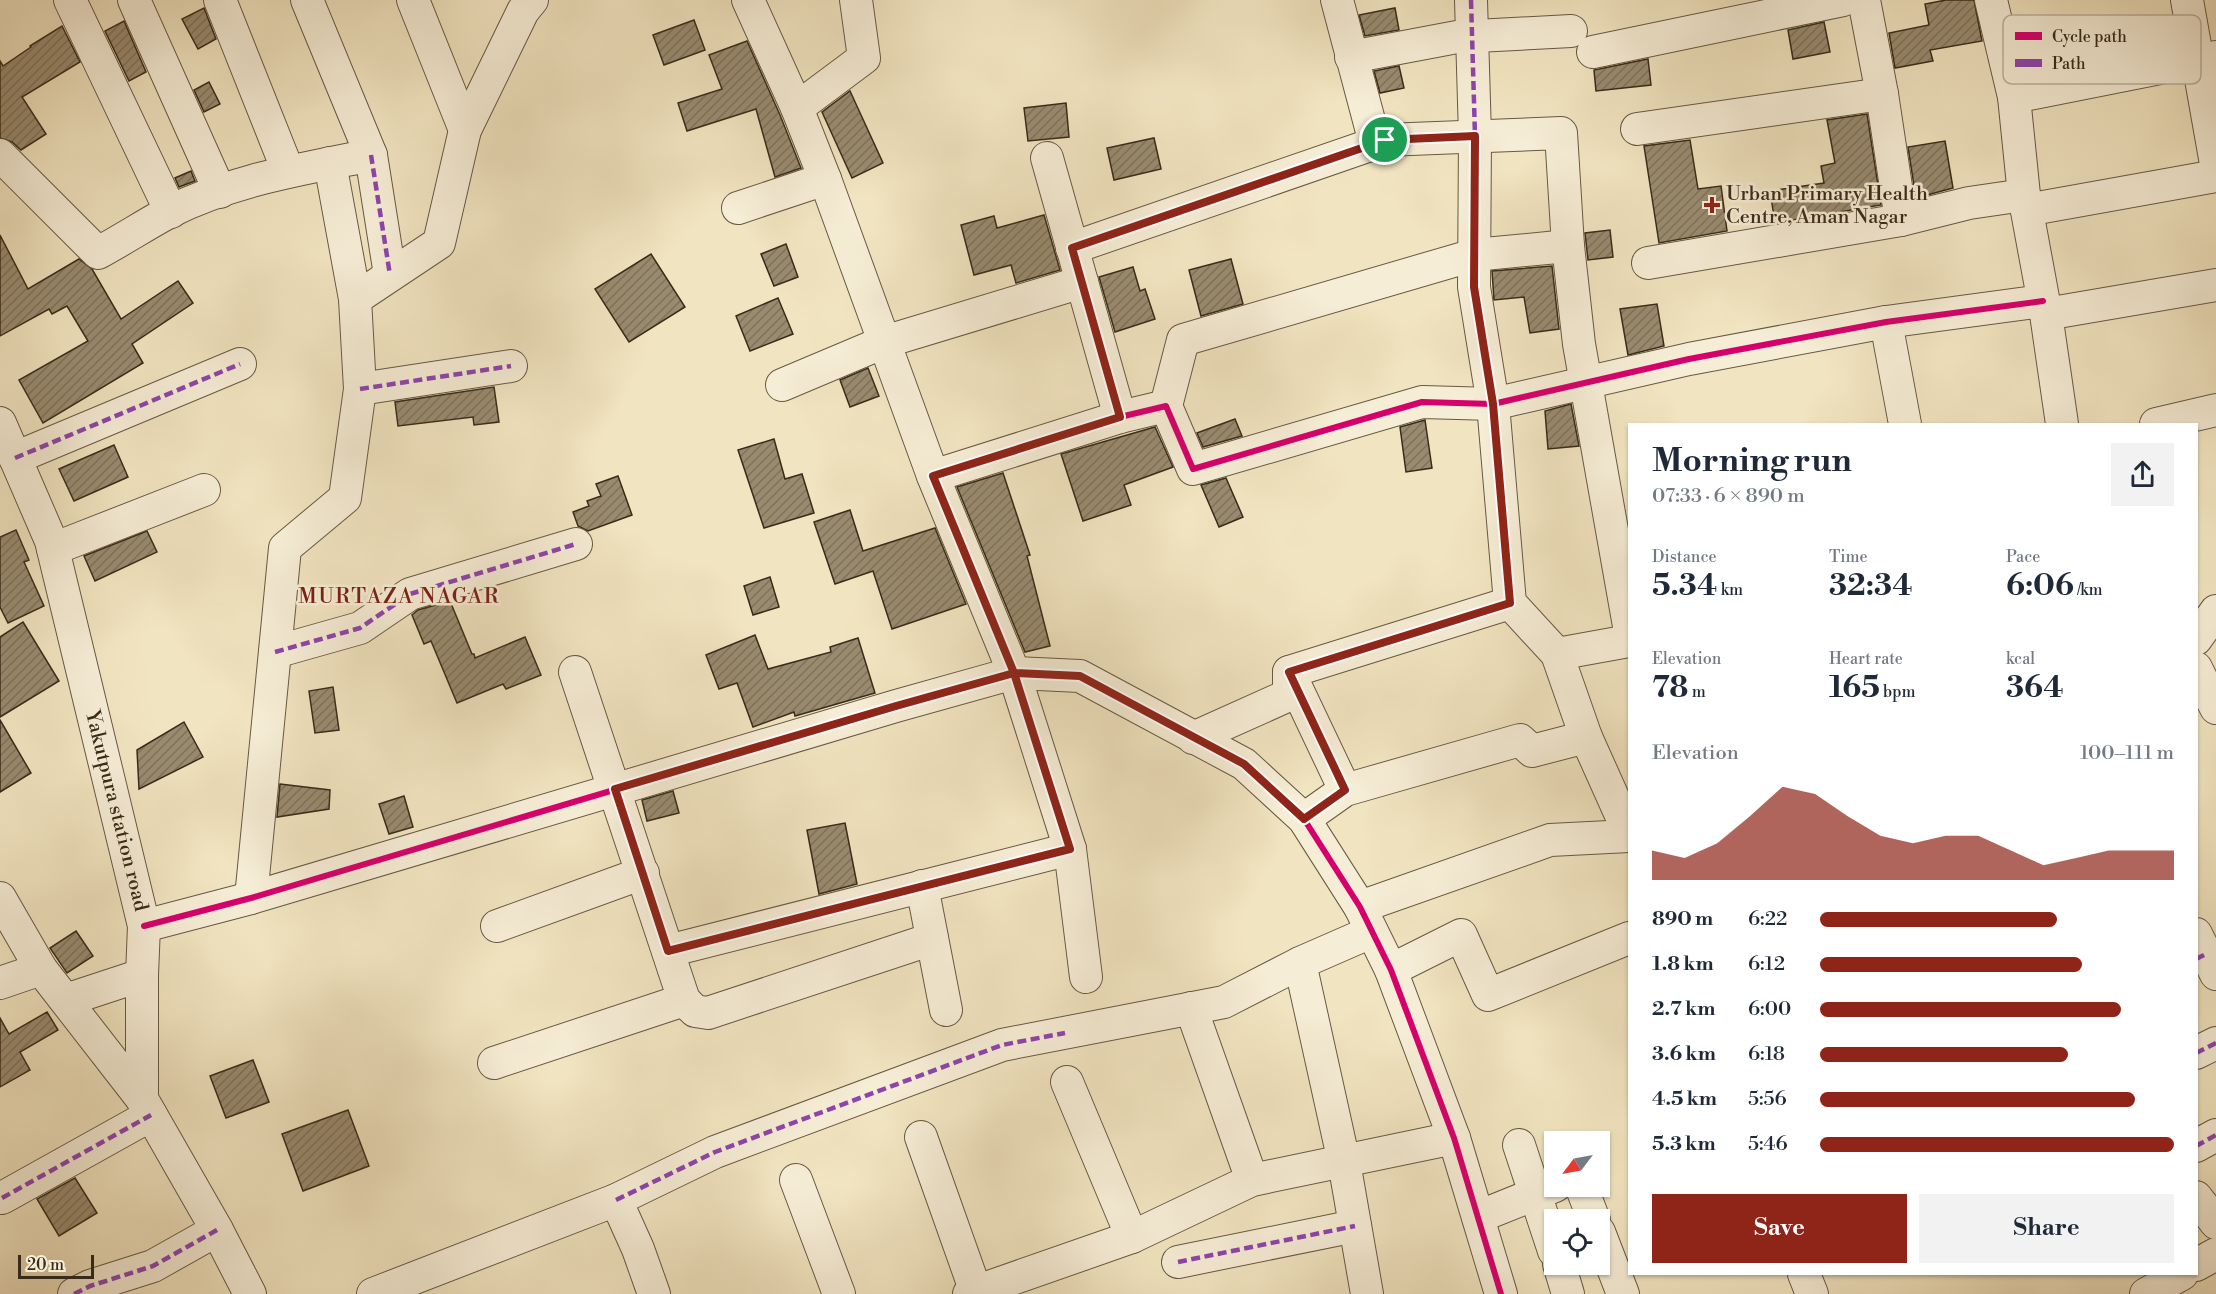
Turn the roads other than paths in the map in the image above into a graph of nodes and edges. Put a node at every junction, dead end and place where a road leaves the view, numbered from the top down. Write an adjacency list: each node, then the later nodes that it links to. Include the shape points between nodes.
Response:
1 (70, 0): 42 (street)
2 (134, 0): 39 (street)
3 (220, 0): 36 (street)
4 (307, 0): 31 (street)
5 (413, 0): 27 (street)
6 (532, 0): 27 (street)
7 (748, 0): 25 (street)
8 (856, 0): 25 (street, via 864,58)
9 (1337, 0): 19 (street)
10 (1471, 0): 16 (street)
11 (1843, 0): 16 (street, via 1582,42)
12 (1864, 0): 23 (street)
13 (1991, 0): 18 (street)
14 (2187, 0): 15 (street)
15 (2192, 15)
16 (1472, 36): 19 (street); 28 (street)
17 (2201, 43): 20 (street)
18 (2003, 51)
19 (1351, 57): 29 (street)
20 (2206, 59): 33 (street)
21 (2011, 84): 24 (street)
22 (2080, 84): 24 (street)
23 (1882, 94): 26 (street); 43 (street)
24 (2014, 97): 40 (street)
25 (797, 108): 38 (street)
26 (1636, 129)
27 (465, 130): 48 (street, via 439,243)
28 (1475, 136): 29 (street); 44 (street, via 1561,133); 46 (street)
29 (1375, 143): 45 (street)
30 (0, 155): 42 (street, via 98,253)
31 (371, 155): 34 (street); 48 (street)
32 (1047, 158): 45 (street)
33 (2216, 159): 35 (street)
34 (330, 163): 36 (street); 51 (street)
35 (2216, 164)
36 (288, 171): 39 (street)
37 (2216, 176): 40 (street)
38 (825, 179): 41 (street); 54 (street)
39 (220, 192): 42 (street)
40 (2025, 202): 43 (street, via 1969,203); 52 (street)
41 (738, 208)
42 (171, 212)
43 (1901, 220): 47 (street)
44 (1568, 246): 46 (street); 57 (street)
45 (1072, 248): 49 (street)
46 (1474, 255): 60 (street, via 1474,287); 61 (street, via 1183,340)
47 (1648, 263)
48 (390, 275): 51 (street)
49 (1082, 282): 54 (street); 63 (street)
50 (2216, 285): 52 (street)
51 (355, 299): 59 (street)
52 (2044, 307): 53 (street); 66 (street)
53 (1886, 321): 57 (street); 65 (street)
54 (884, 342): 58 (street); 69 (street)
55 (240, 364): 68 (street)
56 (511, 366): 59 (street)
57 (1586, 383): 60 (street); 71 (street)
58 (782, 385)
59 (360, 388): 81 (street, via 345,498 285,548)
60 (1493, 404): 61 (street, via 1422,402 1193,469); 74 (street)
61 (1166, 406): 63 (street)
62 (2216, 410): 67 (street)
63 (1120, 417): 69 (street)
64 (0, 423): 68 (street, Yakutpura station road)
65 (1905, 423)
66 (2061, 423)
67 (2160, 423)
68 (15, 458): 73 (street, Yakutpura station road)
69 (933, 476): 86 (street)
70 (204, 490): 73 (street)
71 (1618, 505): 76 (street)
72 (576, 544): 81 (street, via 410,594 360,628)
73 (53, 549): 102 (street, Yakutpura station road)
74 (1510, 603): 82 (street); 84 (street)
75 (2216, 611): 77 (street)
76 (1628, 615)
77 (2198, 636)
78 (1628, 641): 82 (street)
79 (2216, 642): 80 (street)
80 (2198, 647)
81 (275, 652): 100 (street)
82 (1557, 654): 88 (street)
83 (575, 672): 91 (street)
84 (1289, 672): 89 (street, via 1288,695); 92 (street)
85 (2198, 672): 87 (street)
86 (1014, 673): 89 (street, via 1080,676); 91 (street); 96 (street)
87 (2216, 708)
88 (1586, 737): 90 (street); 92 (street, via 1532,751 1520,740)
89 (1194, 738): 93 (street, via 1244,764)
90 (1619, 781): 94 (street)
91 (615, 789): 97 (street); 100 (street)
92 (1345, 790): 93 (street)
93 (1304, 819): 101 (street)
94 (1628, 829)
95 (1628, 834): 101 (street, via 1550,840)
96 (1070, 849): 98 (street); 111 (street)
97 (643, 873): 103 (street); 106 (street)
98 (922, 886): 105 (street); 106 (street)
99 (0, 898): 108 (street)
100 (251, 898): 102 (street)
101 (1366, 919): 107 (street); 109 (street)
102 (144, 926): 110 (street, Yakutpura station road)
103 (497, 926)
104 (1628, 938): 109 (street, via 1488,995 1461,935)
105 (932, 939): 114 (street, via 708,1013 695,1011); 116 (street)
106 (668, 951): 114 (street)
107 (1300, 963): 115 (street, via 1224,1002); 127 (street)
108 (41, 969): 112 (street); 113 (street)
109 (1391, 970): 124 (street)
110 (142, 975): 113 (street); 121 (street, Yakutpura station road)
111 (1086, 977)
112 (0, 983)
113 (66, 1000): 121 (street)
114 (684, 1000): 119 (street)
115 (1191, 1008): 129 (street); 133 (street, via 1002,1045 715,1152)
116 (946, 1010)
117 (2216, 1043): 118 (street)
118 (2198, 1052)
119 (494, 1063)
120 (1067, 1082): 139 (street)
121 (147, 1107): 132 (street); 138 (street, Yakutpura station road)
122 (2216, 1135): 126 (street)
123 (921, 1137): 147 (street)
124 (1454, 1138): 127 (street); 135 (street)
125 (1519, 1145): 130 (street)
126 (2198, 1145)
127 (1344, 1162): 129 (street); 137 (street)
128 (796, 1180): 152 (street)
129 (1252, 1180): 139 (street)
130 (1544, 1189)
131 (1544, 1191): 135 (street)
132 (2, 1198)
133 (616, 1200): 150 (street); 151 (street)
134 (2198, 1200): 136 (street)
135 (1478, 1216): 154 (street)
136 (2216, 1223)
137 (1355, 1226): 142 (street); 153 (street)
138 (217, 1230): 148 (street, via 153,1266); 149 (street, Yakutpura station road)
139 (1132, 1237): 147 (street)
140 (2216, 1254): 143 (street)
141 (1610, 1260): 156 (street)
142 (1178, 1262)
143 (2198, 1264)
144 (1562, 1275): 155 (street)
145 (1804, 1275): 157 (street)
146 (2180, 1275): 158 (street)
147 (972, 1293)
148 (74, 1294)
149 (250, 1294)
150 (373, 1294)
151 (654, 1294)
152 (839, 1294)
153 (1367, 1294)
154 (1501, 1294)
155 (1568, 1294)
156 (1623, 1294)
157 (1812, 1294)
158 (2146, 1294)

